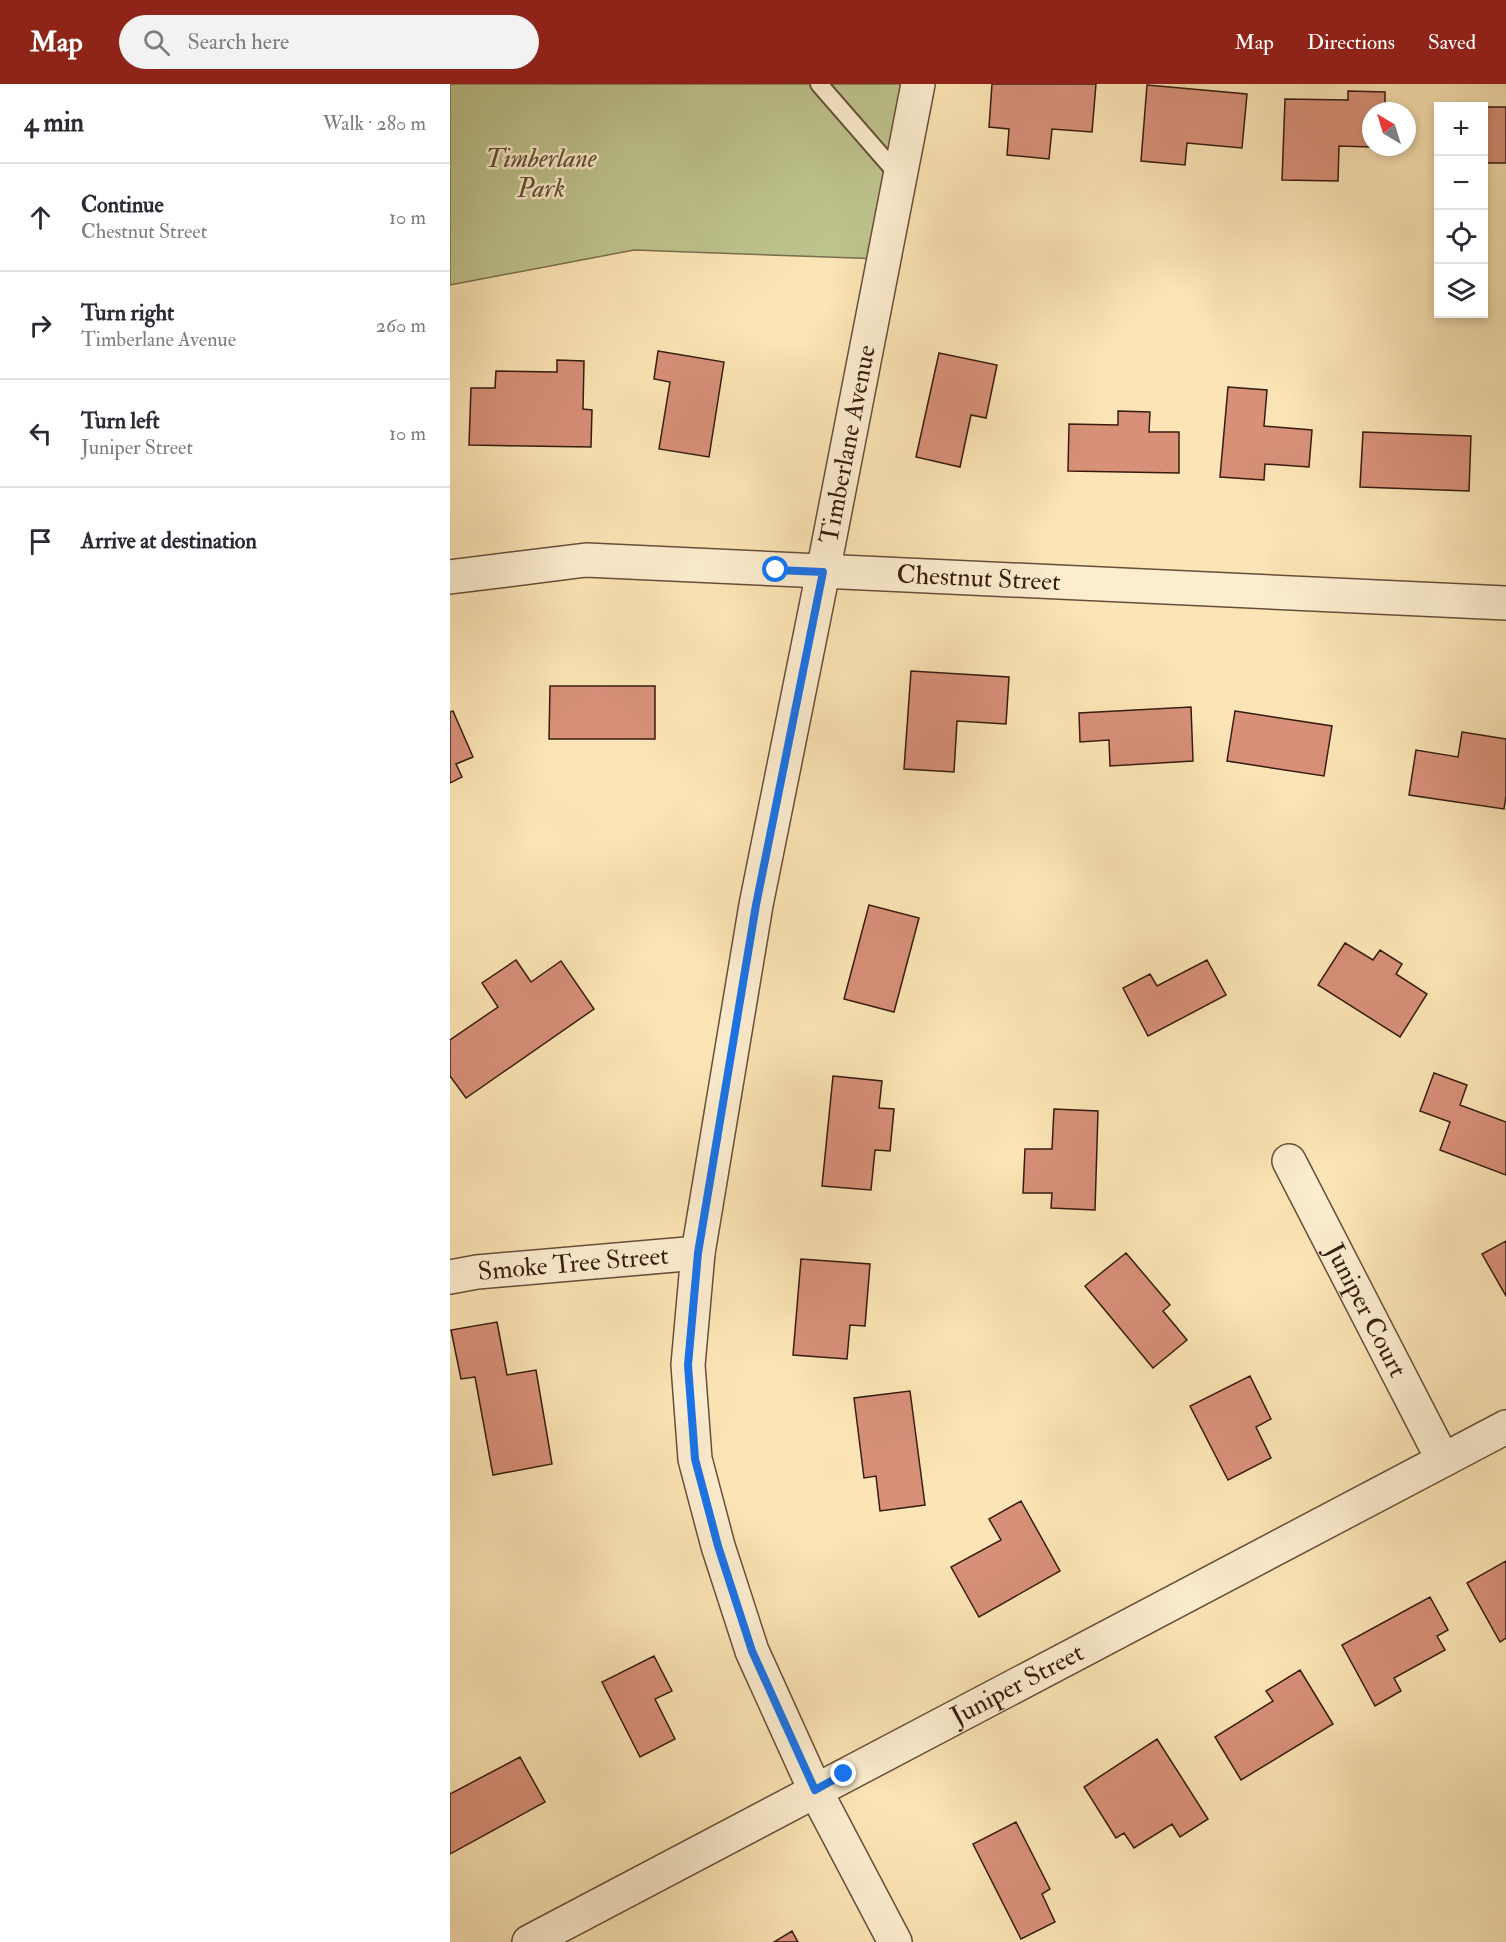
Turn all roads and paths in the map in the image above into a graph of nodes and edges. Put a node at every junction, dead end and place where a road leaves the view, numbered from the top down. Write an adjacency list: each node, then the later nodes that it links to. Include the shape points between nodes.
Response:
1 (819, 84): 3 (lane)
2 (918, 84): 3 (street, Timberlane Avenue)
3 (900, 177): 4 (street, Timberlane Avenue)
4 (823, 572): 5 (street, Chestnut Street, via 586,560); 6 (street, Chestnut Street); 8 (street, Timberlane Avenue, via 756,905)
5 (450, 577)
6 (1506, 603)
7 (1289, 1161): 11 (street, Juniper Court)
8 (698, 1253): 9 (street, Smoke Tree Street); 12 (street, Timberlane Avenue, via 688,1365 695,1459 752,1651)
9 (450, 1277)
10 (1506, 1427): 11 (street, Juniper Street)
11 (1443, 1460): 12 (street, Juniper Street)
12 (815, 1790): 13 (street, Juniper Street); 14 (street, Timberlane Avenue)
13 (529, 1942)
14 (895, 1942)

